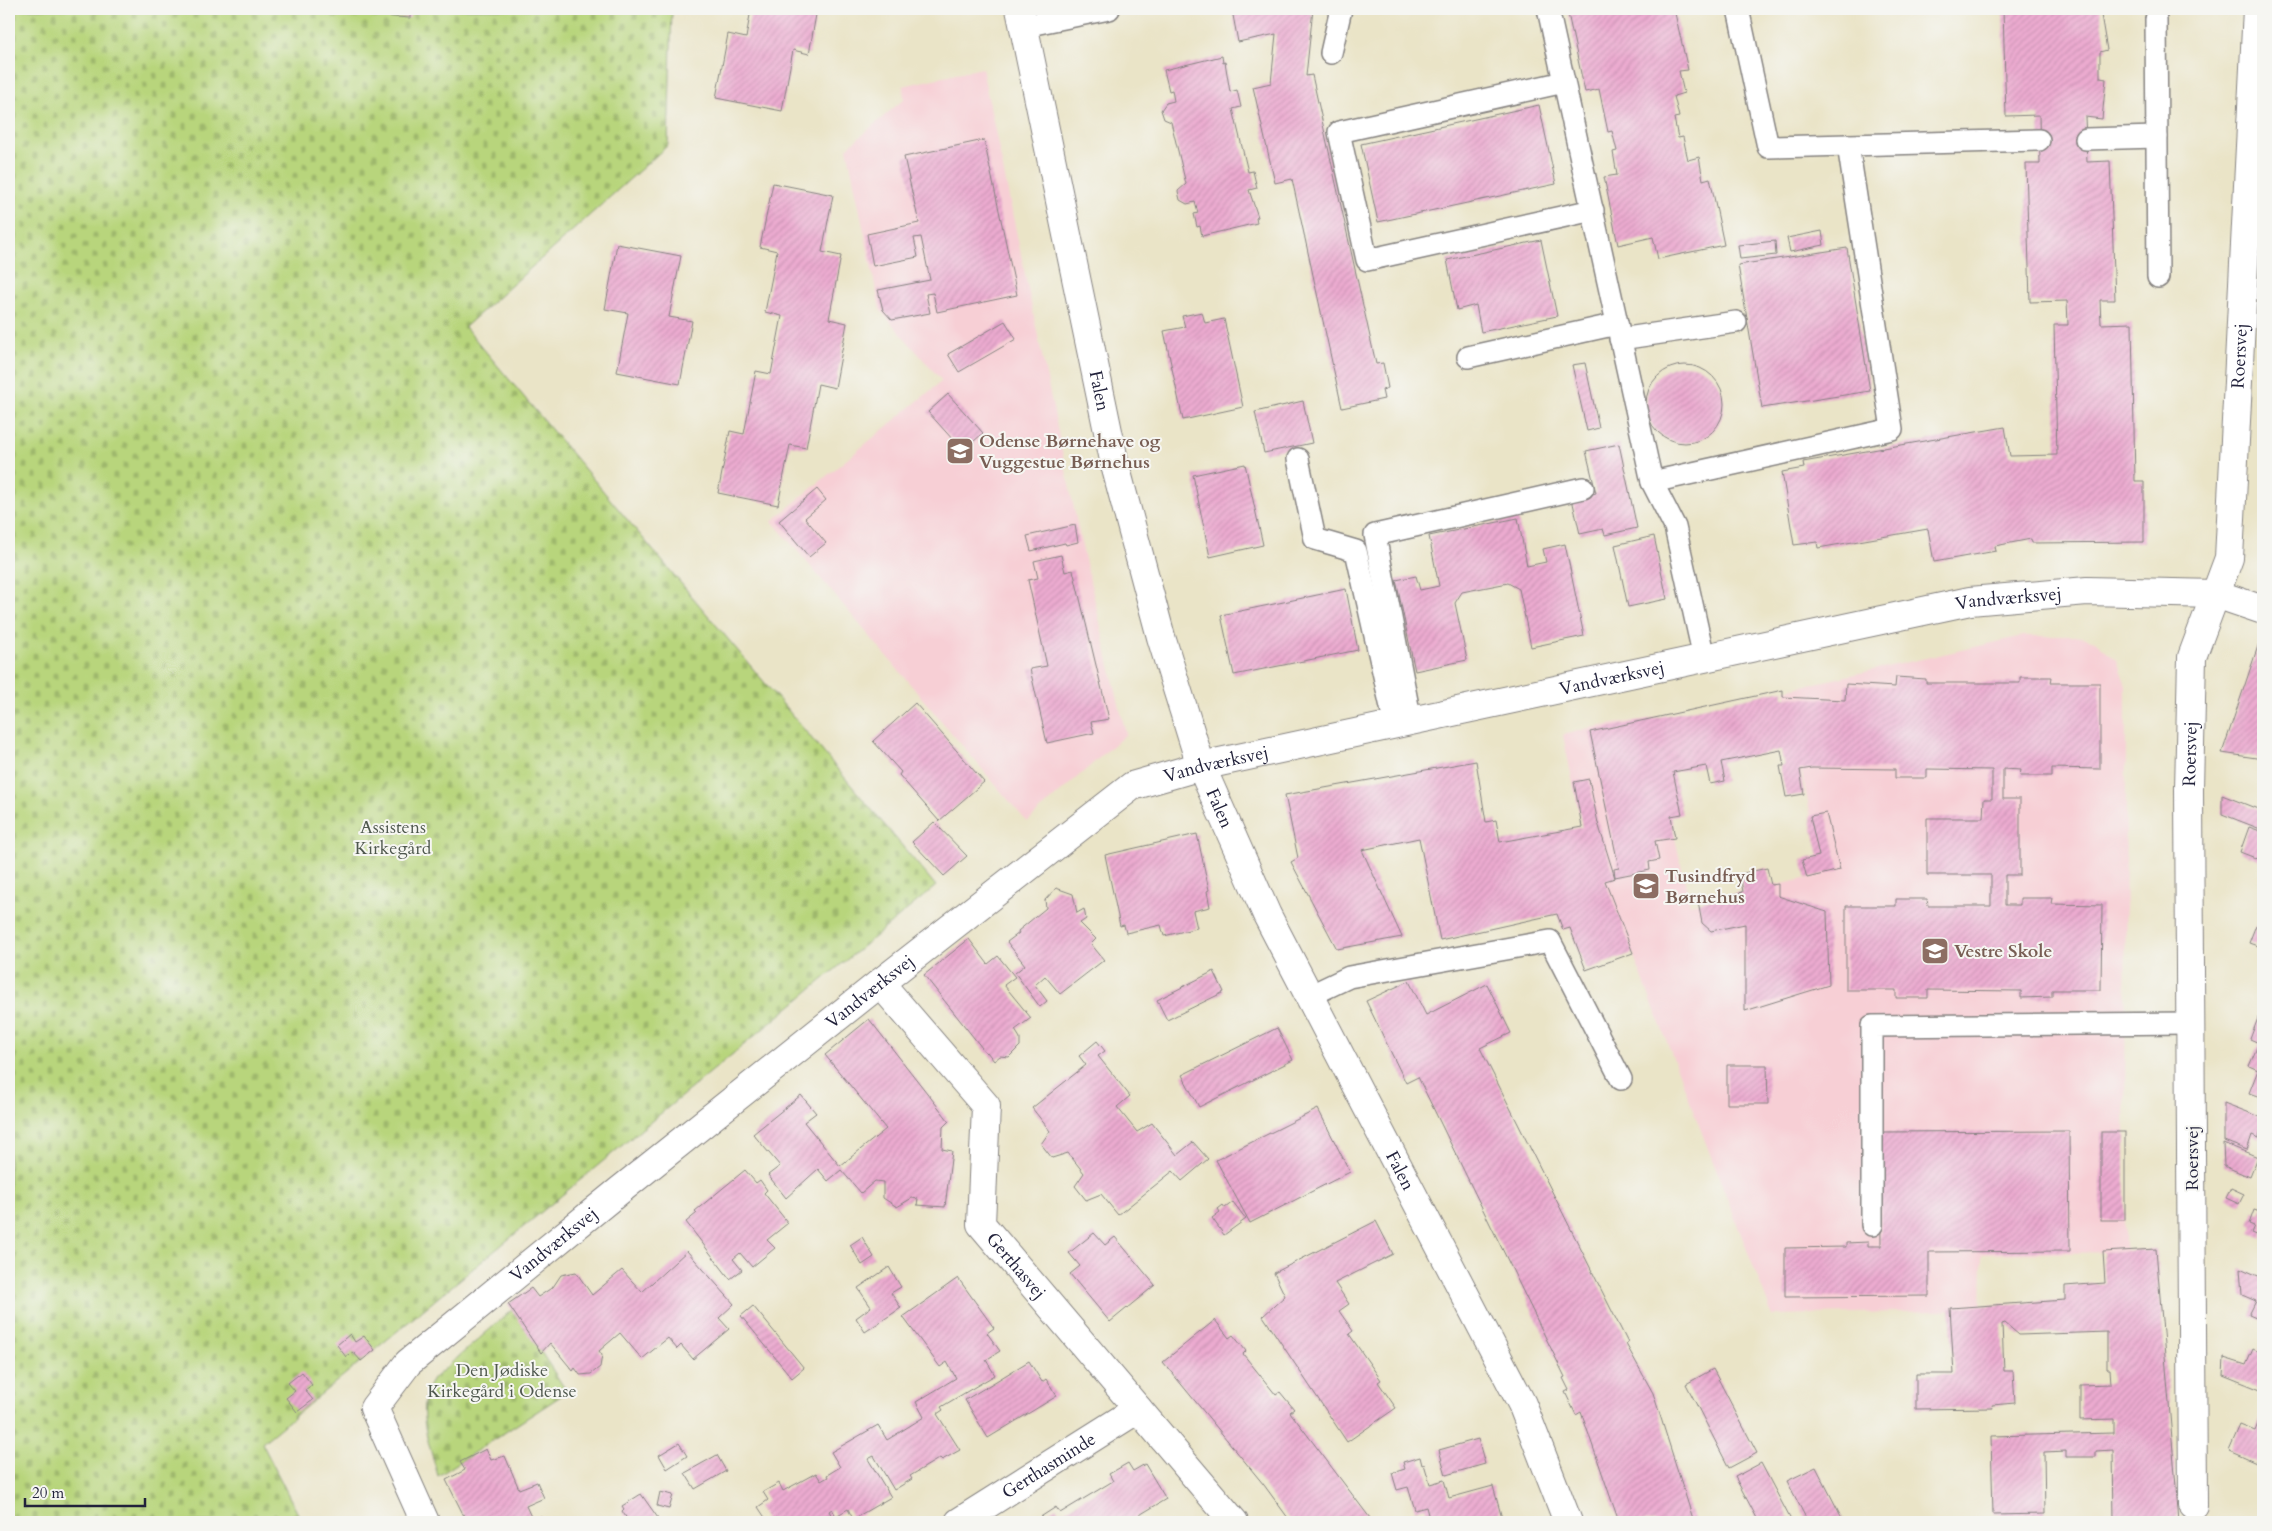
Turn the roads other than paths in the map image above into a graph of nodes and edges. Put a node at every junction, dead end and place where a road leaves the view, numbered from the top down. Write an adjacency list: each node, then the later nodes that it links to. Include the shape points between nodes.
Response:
1 (1109, 9): 6 (lane)
2 (1341, 9): 8 (lane)
3 (1548, 9): 9 (lane)
4 (1738, 9): 13 (lane, via 1768,147)
5 (2257, 9): 22 (street, Roersvej, via 2229,558)
6 (1022, 18): 26 (street, Falen, via 1115,464 1160,637)
7 (2156, 19): 10 (lane)
8 (1331, 53)
9 (1564, 82): 14 (lane); 14 (lane, via 1339,132 1367,260)
10 (2157, 138): 11 (lane); 15 (lane)
11 (2086, 139)
12 (2040, 140): 13 (lane)
13 (1848, 145): 20 (lane, via 1892,429)
14 (1592, 210): 17 (lane)
15 (2158, 277)
16 (1736, 322): 17 (lane)
17 (1619, 332): 18 (lane); 20 (lane)
18 (1468, 357)
19 (1298, 459): 25 (lane, via 1315,539 1356,551)
20 (1652, 482): 24 (lane, via 1675,527)
21 (1583, 488): 25 (lane, via 1375,535)
22 (2216, 594): 23 (street, Vandværksvej); 24 (street, Vandværksvej, via 2087,591 1970,601); 29 (street, Roersvej, via 2192,657)
23 (2263, 610)
24 (1704, 658): 25 (street, Vandværksvej)
25 (1403, 723): 26 (street, Vandværksvej)
26 (1202, 766): 27 (street, Vandværksvej, via 1132,786); 28 (street, Falen, via 1267,915)
27 (880, 982): 32 (street, Gerthasvej, via 986,1106 981,1224); 34 (street, Vandværksvej, via 408,1363 374,1408)
28 (1310, 996): 30 (lane, via 1349,977 1550,941); 37 (street, Falen, via 1522,1404)
29 (2190, 1023): 31 (lane, via 1872,1026); 33 (street, Roersvej)
30 (1621, 1079)
31 (1872, 1225)
32 (1138, 1409): 35 (street, Gerthasminde); 36 (street, Gerthasvej)
33 (2193, 1505)
34 (425, 1522)
35 (959, 1522)
36 (1234, 1522)
37 (1568, 1522)

